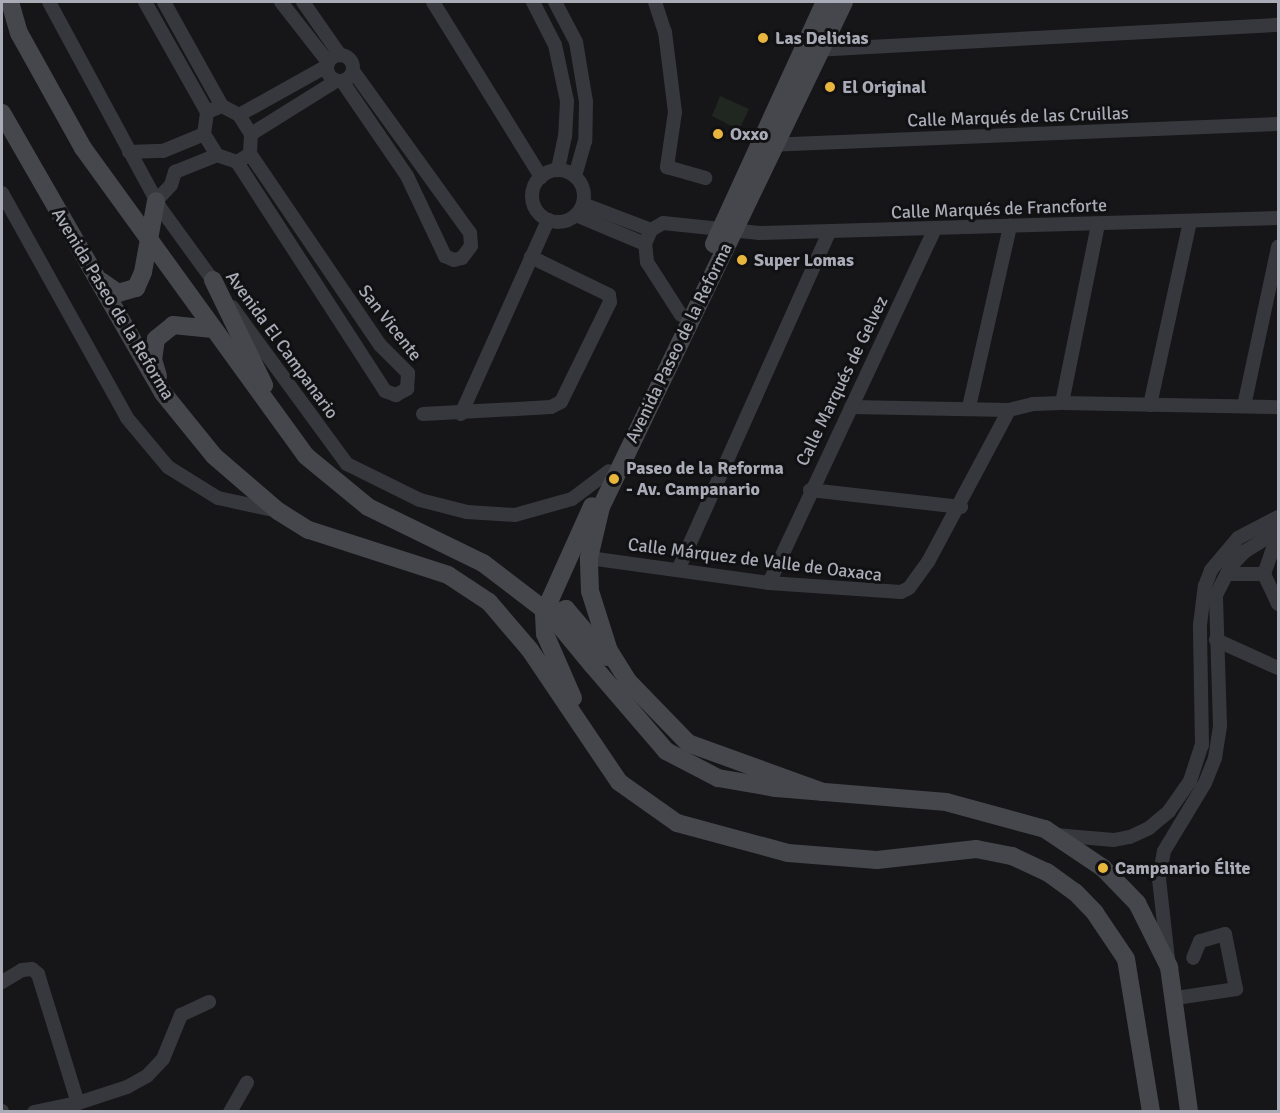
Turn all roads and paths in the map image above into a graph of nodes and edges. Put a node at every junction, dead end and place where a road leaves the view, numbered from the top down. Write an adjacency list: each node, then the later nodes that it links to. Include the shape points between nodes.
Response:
1 (10, 2): 53 (street, Avenida Paseo de la Reforma, via 19,33 83,148)
2 (49, 2): 30 (street, Avenida El Campanario)
3 (145, 2): 15 (street)
4 (164, 2): 13 (street)
5 (281, 2): 18 (street)
6 (303, 2): 18 (street)
7 (433, 2): 36 (street)
8 (533, 2): 34 (street, via 555,45 567,101)
9 (555, 2): 37 (street, via 576,42 586,102 585,141)
10 (655, 2): 38 (street, via 665,32 675,112 667,167)
11 (825, 2): 17 (street, Avenida Paseo de la Reforma)
12 (844, 2): 16 (street, Avenida Paseo de la Reforma)
13 (176, 24): 15 (street); 21 (street)
14 (1278, 26): 16 (street)
15 (162, 30): 22 (street)
16 (823, 49): 17 (street); 28 (street, Avenida Paseo de la Reforma)
17 (803, 50): 28 (street, Avenida Paseo de la Reforma)
18 (332, 61): 19 (street, via 351,60); 20 (street); 24 (street)
19 (353, 71): 20 (street); 20 (street, via 470,233 471,246 462,258 445,256 406,176)
20 (339, 81): 27 (street)
21 (222, 106): 22 (street); 24 (street)
22 (207, 112): 26 (street)
23 (2, 113): 57 (street, Avenida Paseo de la Reforma)
24 (239, 115): 27 (street)
25 (1278, 124): 28 (street, Calle Marqués de las Cruillas)
26 (204, 134): 29 (street); 32 (street)
27 (250, 134): 31 (street)
28 (767, 145): 48 (street, Avenida Paseo de la Reforma)
29 (163, 151): 30 (street); 35 (street)
30 (129, 152): 40 (street, Avenida El Campanario)
31 (250, 154): 33 (street); 46 (street, San Vicente)
32 (217, 155): 33 (street); 35 (street)
33 (237, 162): 52 (street, San Vicente)
34 (558, 170): 36 (street); 37 (street)
35 (175, 172): 40 (street, via 171,185)
36 (541, 177): 43 (street, via 534,188 533,201)
37 (575, 177): 41 (street, via 583,189)
38 (705, 178)
39 (2, 193): 75 (street, via 127,418 168,467 218,498)
40 (156, 201): 53 (street); 58 (street, Avenida El Campanario)
41 (580, 210): 43 (street, via 563,222); 50 (street); 54 (street)
42 (1278, 218): 44 (street, Calle Marqués de Francforte)
43 (548, 220): 56 (street)
44 (1190, 222): 45 (street, Calle Marqués de Francforte); 63 (street)
45 (1098, 225): 47 (street, Calle Marqués de Francforte); 62 (street)
46 (296, 226): 52 (street); 52 (street, San Vicente, via 380,345 408,373 407,389 396,395 385,391)
47 (1010, 226): 49 (street, Calle Marqués de Francforte); 66 (street)
48 (728, 228): 50 (street, Calle Marqués de Francforte, via 678,222 663,223); 51 (street, Calle Marqués de Francforte, via 759,233); 59 (street, Avenida Paseo de la Reforma); 78 (street, Avenida Paseo de la Reforma, via 601,507)
49 (935, 228): 51 (street, Calle Marqués de Francforte); 65 (street, Calle Marqués de Gelvez)
50 (651, 230): 54 (street)
51 (830, 233): 79 (street)
52 (284, 236)
53 (148, 241): 57 (street, via 136,288 118,293); 60 (street, Avenida Paseo de la Reforma)
54 (645, 244): 59 (street, via 647,262)
55 (1278, 247): 64 (street)
56 (531, 257): 70 (street); 70 (street, via 609,295 610,302 557,406)
57 (97, 278): 61 (street, Avenida Paseo de la Reforma)
58 (213, 280): 71 (street); 72 (street, Avenida El Campanario, via 347,464 420,500 467,512 515,515 572,499)
59 (681, 315): 72 (street, Avenida Paseo de la Reforma)
60 (213, 329): 61 (street, via 173,325 156,339 153,360); 71 (street, Avenida Paseo de la Reforma)
61 (163, 393): 75 (street, Avenida Paseo de la Reforma, via 214,456)
62 (1062, 402): 63 (street); 68 (street)
63 (1150, 405): 64 (street)
64 (1244, 406): 67 (street)
65 (851, 407): 66 (street); 73 (street, Calle Marqués de Gelvez)
66 (969, 407): 68 (street)
67 (1278, 407)
68 (1009, 410): 74 (street, Calle Márquez de Valle de Oaxaca)
69 (423, 414): 70 (street)
70 (461, 414)
71 (285, 427): 89 (street, Avenida Paseo de la Reforma, bridge, via 306,456 368,507 483,563 551,615 666,751 718,778)
72 (609, 471): 84 (street, Avenida Paseo de la Reforma, via 544,613)
73 (810, 490): 74 (street); 82 (street, Calle Marqués de Gelvez)
74 (961, 507): 82 (street, Calle Márquez de Valle de Oaxaca, via 928,562 909,588 901,592)
75 (278, 512): 88 (street, Avenida Paseo de la Reforma, via 309,530 448,575 489,602 530,650)
76 (1278, 517): 90 (street, via 1238,538 1211,570 1204,586 1200,625 1202,746 1190,781 1168,811 1149,828 1130,837 1114,840)
77 (1278, 533): 80 (street, via 1244,552); 81 (street)
78 (589, 558): 79 (street, Calle Márquez de Valle de Oaxaca); 87 (street, Avenida Paseo de la Reforma, via 594,607 609,651)
79 (678, 570): 82 (street, Calle Márquez de Valle de Oaxaca)
80 (1227, 574): 81 (street); 85 (street, via 1216,595)
81 (1264, 574): 83 (street)
82 (769, 583)
83 (1278, 604)
84 (545, 634): 87 (street, via 550,614 566,609); 88 (street, via 564,681)
85 (1216, 640): 86 (street); 92 (street, via 1220,725 1215,758 1164,850 1161,870)
86 (1278, 668)
87 (628, 681): 89 (street, Avenida Paseo de la Reforma, via 688,743)
88 (619, 782): 100 (street, Avenida Paseo de la Reforma, via 677,823 788,853 877,860 976,849 1012,856 1047,872 1095,913 1126,959)
89 (823, 792): 90 (street, Avenida Paseo de la Reforma, via 946,802)
90 (1055, 835): 92 (street, Avenida Paseo de la Reforma, via 1103,868 1137,903)
91 (1193, 958): 94 (street, via 1200,941 1225,934 1236,989)
92 (1169, 967): 94 (street, Avenida Paseo de la Reforma)
93 (2, 982): 97 (street, via 32,969 38,974)
94 (1176, 998): 101 (street, Avenida Paseo de la Reforma)
95 (209, 1002): 97 (street, via 181,1015 163,1059 147,1076)
96 (247, 1082): 99 (street)
97 (78, 1103): 98 (street)
98 (34, 1112)
99 (230, 1112)
100 (1151, 1112)
101 (1189, 1112)

